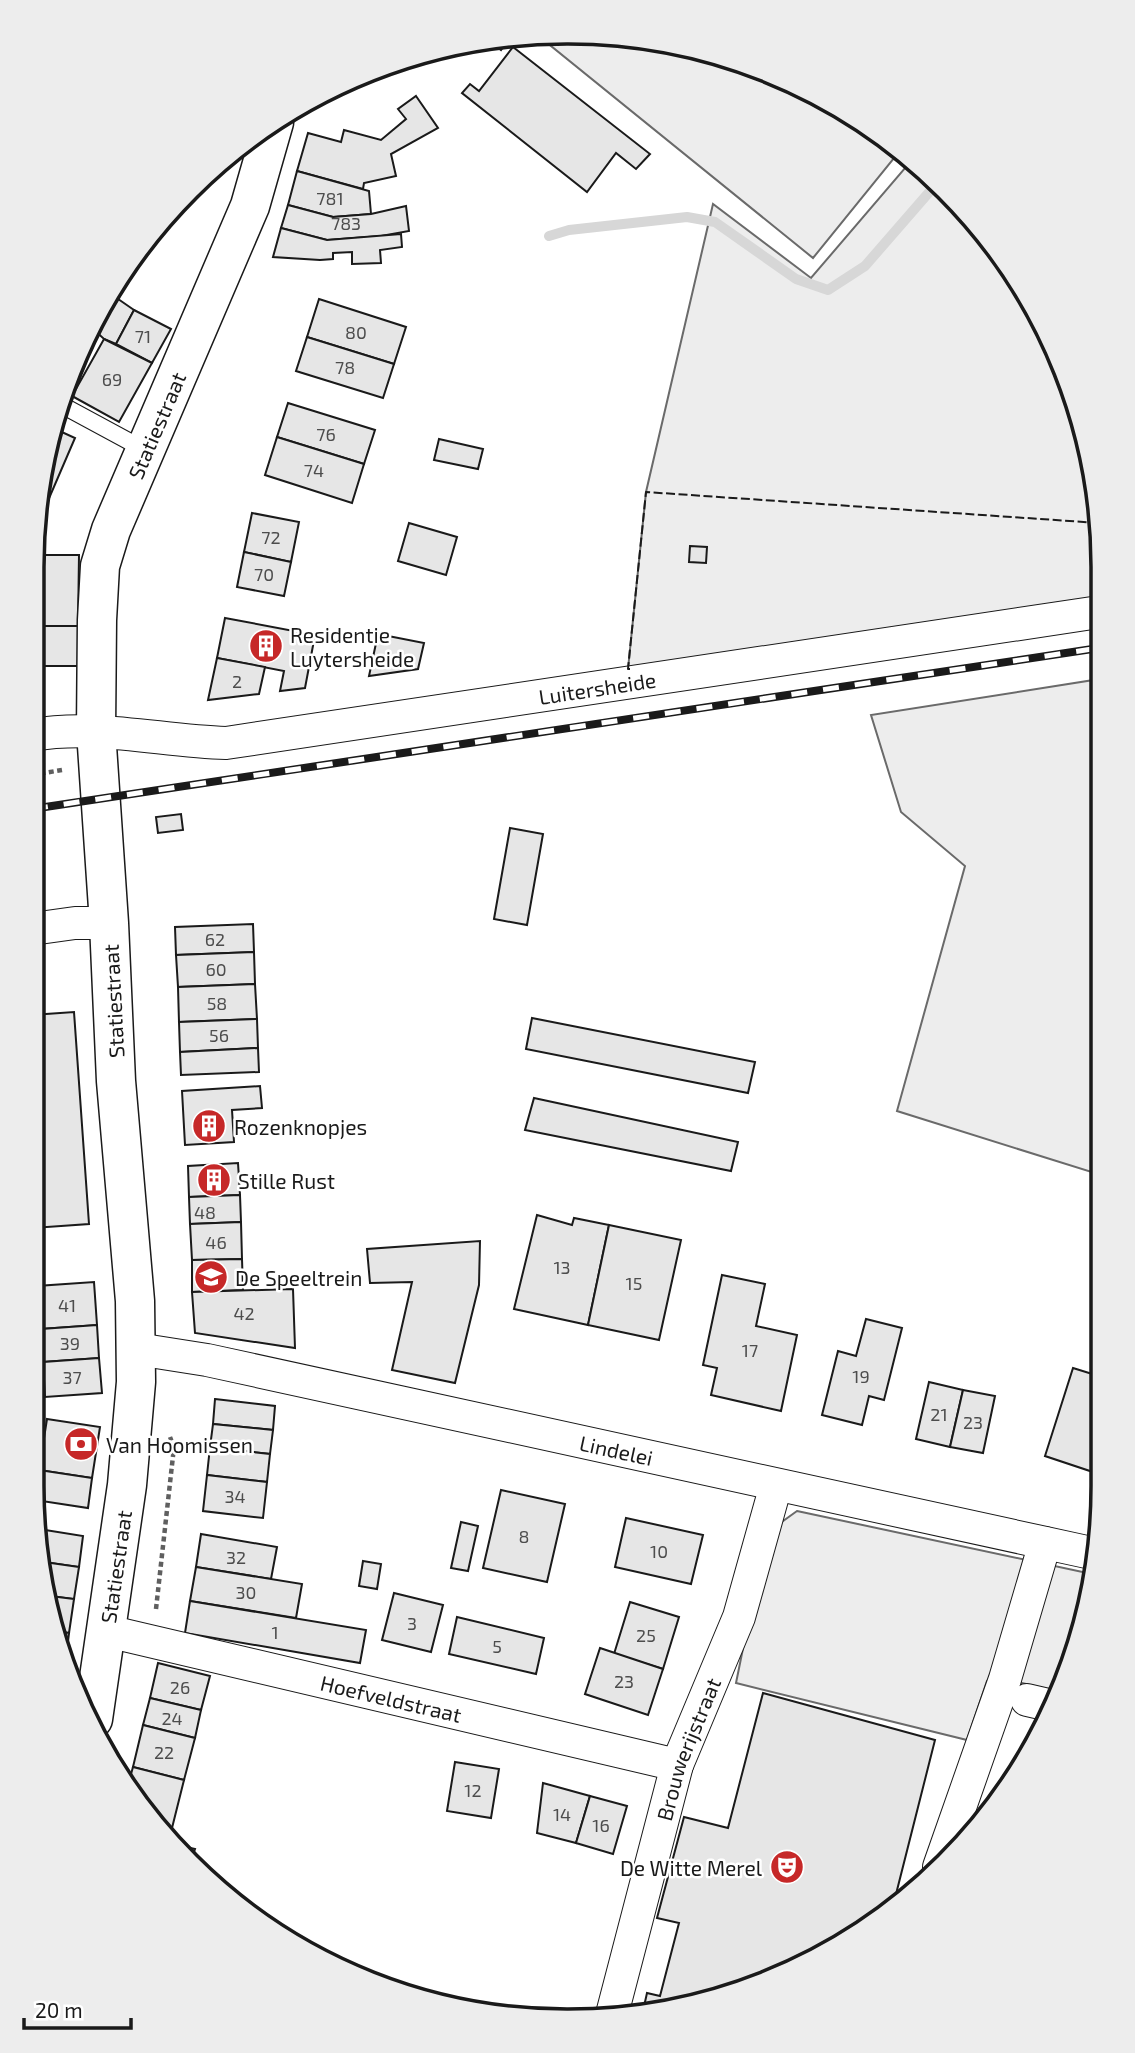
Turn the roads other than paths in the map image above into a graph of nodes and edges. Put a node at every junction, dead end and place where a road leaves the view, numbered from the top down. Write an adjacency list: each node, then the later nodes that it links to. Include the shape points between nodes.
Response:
1 (270, 137): 3 (street, Statiestraat, via 250,206)
2 (69, 408): 3 (lane)
3 (145, 450): 5 (street, Statiestraat, via 100,566)
4 (1091, 613): 5 (street, Luitersheide, via 226,743)
5 (96, 731): 6 (street, Luitersheide); 7 (street, Statiestraat)
6 (44, 734)
7 (109, 923): 8 (street); 9 (street, Statiestraat)
8 (44, 927)
9 (137, 1349): 10 (street, Lindelei, via 207,1360); 13 (street, Statiestraat, via 134,1427)
10 (776, 1485): 11 (street, Lindelei); 15 (street, Brouwerijstraat, via 739,1617)
11 (1045, 1543): 12 (street, Lindelei); 16 (street, via 1005,1679)
12 (1087, 1552)
13 (107, 1631): 14 (street, Statiestraat); 15 (street, Hoefveldstraat)
14 (95, 1709)
15 (677, 1765): 17 (street, Brouwerijstraat)
16 (946, 1847)
17 (614, 2007)

